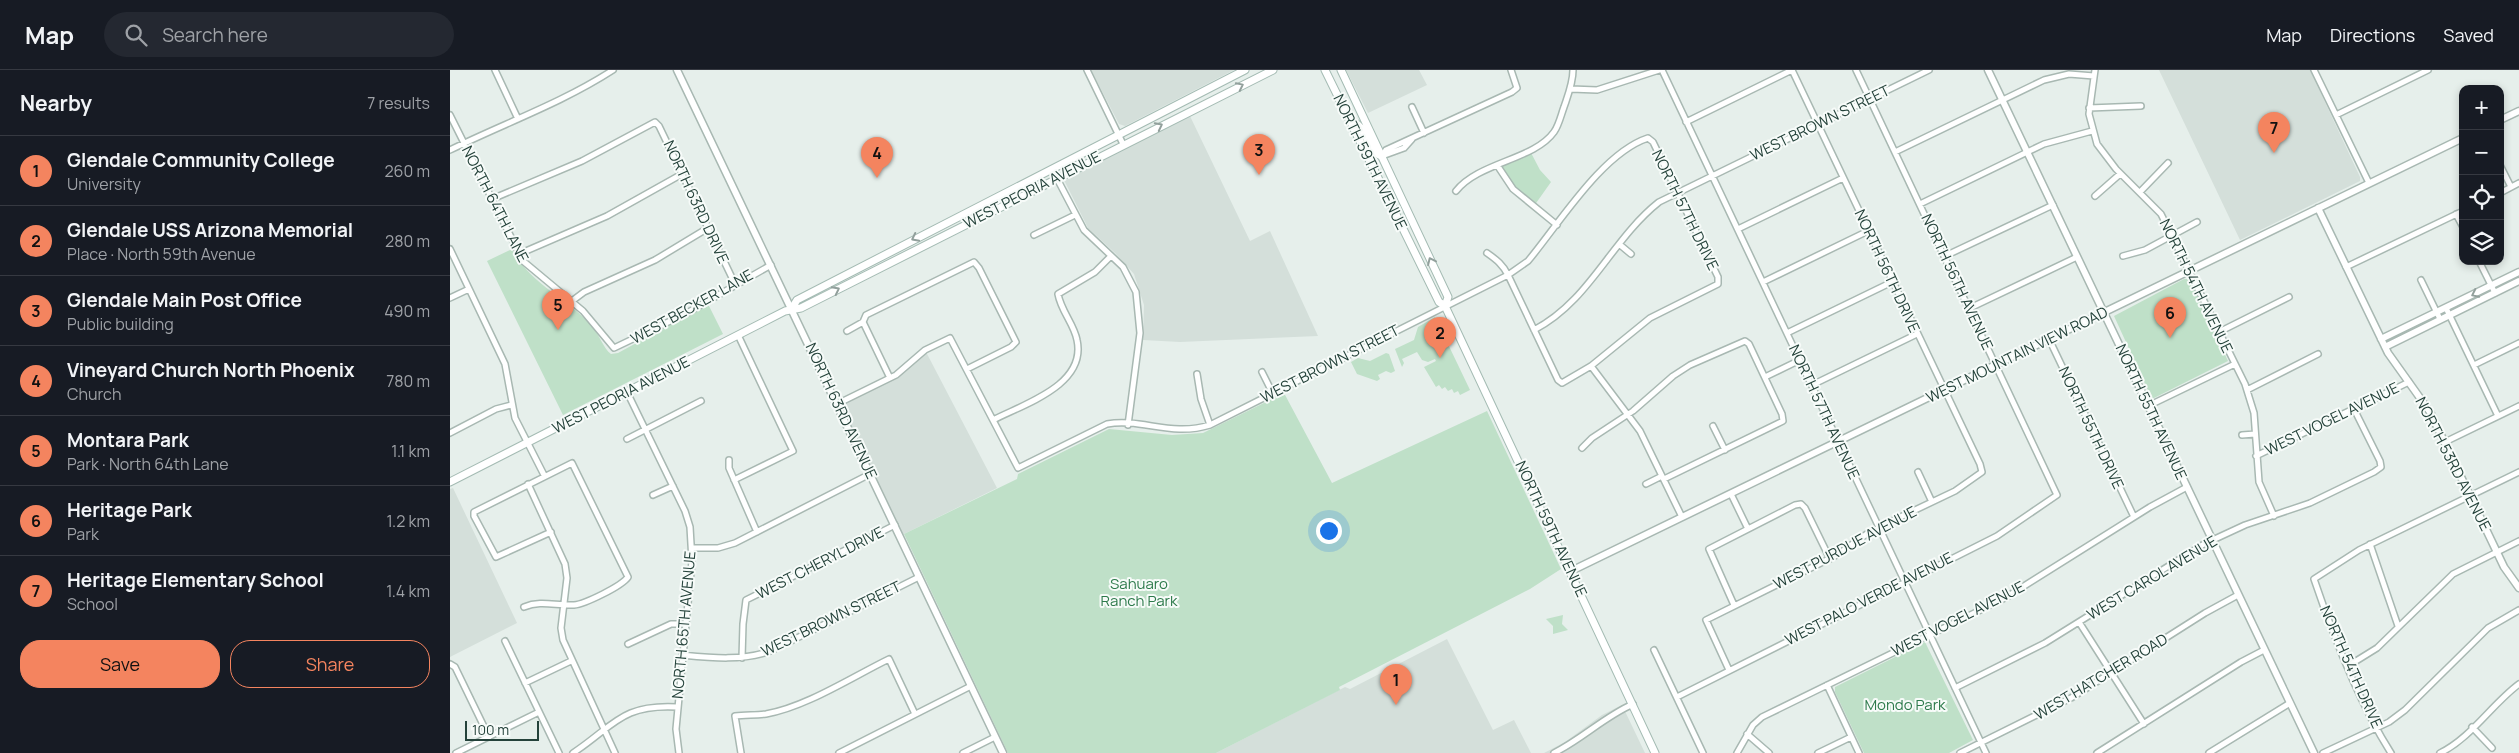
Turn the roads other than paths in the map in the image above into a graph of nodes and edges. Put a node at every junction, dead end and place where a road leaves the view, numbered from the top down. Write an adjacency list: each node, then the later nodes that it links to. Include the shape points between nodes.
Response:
1 (495, 70): 31 (street)
2 (613, 70): 31 (street, via 584,89)
3 (677, 70): 89 (street, NORTH 63RD AVENUE)
4 (1087, 70): 37 (street)
5 (1245, 70): 19 (main road, WEST PEORIA AVENUE)
6 (1273, 70): 21 (main road, WEST PEORIA AVENUE, one-way to 6)
7 (1325, 70): 32 (main road, NORTH 59TH AVENUE)
8 (1341, 70): 45 (main road, NORTH 59TH AVENUE)
9 (1511, 70): 36 (street, via 1517,88)
10 (1573, 70): 20 (street)
11 (1661, 70): 20 (street, via 1597,90); 33 (street, NORTH 57TH AVENUE)
12 (1792, 70): 33 (street); 34 (street, NORTH 56TH DRIVE)
13 (1856, 70): 22 (street, NORTH 56TH AVENUE)
14 (1929, 70): 22 (street, WEST BROWN STREET)
15 (1988, 70): 23 (street, NORTH 55TH AVENUE)
16 (2314, 70): 29 (street)
17 (2428, 70): 29 (street)
18 (2095, 73): 23 (street, via 2056,76); 26 (street, NORTH 54TH AVENUE)
19 (1216, 85): 21 (main road); 37 (main road, WEST PEORIA AVENUE)
20 (1571, 88): 47 (street, via 1559,123 1551,135 1540,144)
21 (1222, 95): 41 (main road, WEST PEORIA AVENUE, one-way to 21)
22 (1870, 99): 34 (street, WEST BROWN STREET); 43 (street, NORTH 56TH AVENUE)
23 (2002, 100): 43 (street); 44 (street, NORTH 55TH AVENUE)
24 (2141, 106): 26 (street)
25 (1412, 107): 36 (street)
26 (2089, 108): 35 (street, NORTH 54TH AVENUE)
27 (2519, 111): 30 (street)
28 (450, 115): 40 (street, NORTH 64TH LANE)
29 (2336, 115): 55 (street)
30 (2504, 118)
31 (518, 119): 40 (street)
32 (1350, 121): 45 (main road, via 1358,126 1373,150); 106 (main road, NORTH 59TH AVENUE, via 1438,302)
33 (1686, 122): 52 (street, NORTH 57TH AVENUE)
34 (1817, 124): 52 (street, WEST BROWN STREET); 54 (street, NORTH 56TH DRIVE)
35 (2092, 131): 44 (street); 51 (street, NORTH 54TH AVENUE, via 2104,156)
36 (1424, 133): 45 (street, via 1404,148)
37 (1120, 135): 41 (street); 48 (main road, WEST PEORIA AVENUE)
38 (1648, 138): 60 (street, NORTH 57TH DRIVE, via 1653,142); 73 (street, WEST BROWN STREET, via 1628,148 1606,166)
39 (2459, 140): 55 (street, WEST MOUNTAIN VIEW ROAD)
40 (464, 143): 42 (street); 63 (street, NORTH 64TH LANE)
41 (1123, 144): 53 (main road, WEST PEORIA AVENUE)
42 (450, 150)
43 (1895, 152): 65 (street, NORTH 56TH AVENUE)
44 (2028, 152): 65 (street); 66 (street, NORTH 55TH AVENUE)
45 (1382, 156): 106 (main road, NORTH 59TH AVENUE, one-way to 45, via 1448,298)
46 (2168, 163): 61 (street)
47 (1497, 165): 59 (street, via 1467,180); 73 (street, via 1513,189)
48 (1052, 169): 53 (street); 64 (main road, WEST PEORIA AVENUE)
49 (2504, 173): 57 (street)
50 (682, 174): 63 (street, NORTH 63RD DRIVE, via 655,122 582,161); 74 (street, NORTH 63RD DRIVE); 83 (street, via 607,216)
51 (2120, 174): 61 (street, NORTH 54TH AVENUE); 62 (street)
52 (1712, 176): 60 (street, WEST BROWN STREET); 75 (street, NORTH 57TH AVENUE)
53 (1057, 178): 70 (street); 79 (main road, WEST PEORIA AVENUE)
54 (1843, 178): 75 (street); 76 (street, NORTH 56TH DRIVE)
55 (2369, 183): 67 (street, WEST MOUNTAIN VIEW ROAD)
56 (2519, 183): 57 (street)
57 (2511, 187): 58 (street)
58 (2504, 190)
59 (1456, 191)
60 (1676, 192): 80 (street, WEST BROWN STREET, via 1646,213); 131 (street, NORTH 57TH DRIVE, via 1718,277 1718,284 1650,318)
61 (2140, 192): 78 (street, NORTH 54TH AVENUE, via 2161,214)
62 (2094, 196)
63 (492, 199): 83 (street, NORTH 64TH LANE)
64 (982, 204): 79 (main road, via 980,212 944,230); 107 (main road, WEST PEORIA AVENUE, one-way to 107, via 797,300)
65 (1920, 204): 86 (street, NORTH 56TH AVENUE)
66 (2053, 205): 86 (street); 88 (street, NORTH 55TH AVENUE)
67 (2318, 208): 91 (street, NORTH 53RD AVENUE); 92 (street, WEST MOUNTAIN VIEW ROAD)
68 (2459, 213): 69 (street)
69 (2456, 214): 71 (street); 91 (street)
70 (1076, 215): 77 (street); 85 (street, via 1091,239)
71 (2459, 220)
72 (2197, 222): 78 (street)
73 (1557, 225): 94 (street, WEST BROWN STREET, via 1528,261)
74 (708, 228): 99 (street, NORTH 63RD DRIVE); 105 (street, via 664,255 584,292)
75 (1738, 229): 97 (street, NORTH 57TH AVENUE)
76 (1868, 231): 97 (street); 98 (street, NORTH 56TH DRIVE)
77 (1034, 236)
78 (2172, 236): 87 (street, via 2145,250); 92 (street, NORTH 54TH AVENUE)
79 (932, 241): 107 (main road, WEST PEORIA AVENUE, one-way to 79, via 801,308)
80 (1619, 244): 84 (street); 115 (street, WEST BROWN STREET, via 1566,309)
81 (450, 249): 101 (street)
82 (1487, 253): 94 (street, via 1500,262)
83 (519, 254): 105 (street, NORTH 64TH LANE, via 528,268)
84 (1631, 254)
85 (1111, 256): 153 (street, via 1096,272 1058,294 1076,335 1078,348 1074,370 1062,384); 154 (street, via 1129,276 1138,301 1139,340)
86 (1945, 256): 108 (street, NORTH 56TH AVENUE)
87 (2123, 256)
88 (2077, 257): 108 (street); 111 (street, NORTH 55TH AVENUE)
89 (771, 265): 99 (street, WEST BECKER LANE); 107 (street, NORTH 63RD AVENUE)
90 (2482, 265): 100 (street)
91 (2346, 267): 122 (street, NORTH 53RD AVENUE)
92 (2189, 271): 111 (street, WEST MOUNTAIN VIEW ROAD); 117 (street, NORTH 54TH AVENUE)
93 (2519, 272): 100 (street)
94 (1508, 276): 106 (street, WEST BROWN STREET); 115 (street)
95 (2421, 280): 110 (street)
96 (2519, 281): 102 (street)
97 (1762, 282): 118 (street, NORTH 57TH AVENUE)
98 (1892, 282): 118 (street); 119 (street, NORTH 56TH DRIVE)
99 (735, 284): 125 (street, WEST BECKER LANE, via 687,313)
100 (2491, 286): 102 (street); 109 (street, one-way to 109)
101 (469, 289): 104 (street); 144 (street, via 505,364)
102 (2495, 293): 112 (street)
103 (2289, 297): 117 (street)
104 (450, 298)
105 (572, 301): 125 (street, NORTH 64TH LANE)
106 (1445, 306): 142 (street, WEST BROWN STREET); 200 (main road, NORTH 59TH AVENUE)
107 (792, 308): 120 (main road, WEST PEORIA AVENUE); 146 (street, NORTH 63RD AVENUE)
108 (1970, 308): 128 (street, NORTH 56TH AVENUE)
109 (2446, 308): 110 (street); 112 (street)
110 (2437, 312): 113 (street); 122 (street)
111 (2104, 313): 121 (street, WEST MOUNTAIN VIEW ROAD); 148 (street, NORTH 55TH AVENUE)
112 (2450, 315): 113 (street); 130 (street)
113 (2440, 319): 124 (street)
114 (863, 322): 116 (street); 132 (street, via 866,315 974,262 1016,342); 136 (street)
115 (1534, 330): 131 (street, via 1562,383)
116 (847, 331)
117 (2219, 332): 129 (street, NORTH 54TH AVENUE)
118 (1787, 333): 127 (street, NORTH 57TH AVENUE)
119 (1917, 334): 138 (street); 139 (street, NORTH 56TH DRIVE)
120 (738, 336): 141 (main road, WEST PEORIA AVENUE); 175 (street, via 793,451)
121 (2049, 339): 128 (street, WEST MOUNTAIN VIEW ROAD); 188 (street, NORTH 55TH DRIVE)
122 (2381, 339): 124 (street, NORTH 53RD AVENUE)
123 (2519, 343): 130 (street)
124 (2385, 347): 137 (street, NORTH 53RD AVENUE)
125 (614, 348)
126 (2318, 354): 140 (street)
127 (1800, 360): 135 (street); 138 (street, NORTH 57TH AVENUE)
128 (1996, 364): 139 (street, WEST MOUNTAIN VIEW ROAD); 182 (street, NORTH 56TH AVENUE)
129 (2235, 364): 140 (street, NORTH 54TH AVENUE); 148 (street)
130 (2474, 365): 152 (street)
131 (1591, 366): 151 (street)
132 (967, 369): 136 (street, via 950,338 929,347); 153 (street)
133 (1262, 372): 142 (street)
134 (1196, 374): 155 (street, via 1200,399)
135 (1765, 377): 151 (street, via 1745,340 1681,370); 166 (street, via 1784,421)
136 (890, 378): 146 (street)
137 (2409, 382): 150 (street, WEST VOGEL AVENUE); 163 (street, NORTH 53RD AVENUE)
138 (1812, 386): 162 (street, NORTH 57TH AVENUE)
139 (1944, 390): 162 (street, WEST MOUNTAIN VIEW ROAD); 170 (street, NORTH 56TH DRIVE)
140 (2247, 390): 159 (street, NORTH 54TH AVENUE, via 2254,413)
141 (627, 392): 157 (street, NORTH 65TH AVENUE); 164 (main road, WEST PEORIA AVENUE)
142 (1273, 394): 155 (street, WEST BROWN STREET)
143 (517, 395): 144 (street)
144 (510, 396): 147 (street)
145 (701, 401): 157 (street)
146 (837, 404): 172 (street, NORTH 63RD AVENUE)
147 (512, 405): 158 (street, via 496,409); 164 (street)
148 (2148, 406): 180 (street, NORTH 55TH AVENUE)
149 (2519, 406): 152 (street)
150 (2354, 409): 167 (street, WEST VOGEL AVENUE); 186 (street, WEST CAROL AVENUE, via 2381,467 2310,503)
151 (1628, 414): 165 (street); 174 (street)
152 (2498, 416): 163 (street)
153 (992, 420): 154 (street, via 1018,468 1107,424)
154 (1128, 424): 155 (street, WEST BROWN STREET, via 1174,430)
155 (1210, 425)
156 (1713, 426): 166 (street)
157 (646, 429): 161 (street); 179 (street, NORTH 65TH AVENUE)
158 (450, 433)
159 (2255, 434): 160 (street); 167 (street, NORTH 54TH AVENUE)
160 (2242, 435)
161 (627, 439)
162 (1838, 442): 181 (street, WEST MOUNTAIN VIEW ROAD); 190 (street, NORTH 57TH AVENUE)
163 (2445, 442): 183 (street, NORTH 53RD AVENUE)
164 (527, 443): 173 (street); 176 (main road, WEST PEORIA AVENUE)
165 (1582, 448)
166 (1725, 450): 174 (street)
167 (2256, 456): 186 (street, NORTH 54TH AVENUE, via 2259,482)
168 (729, 460): 175 (street)
169 (1918, 472): 185 (street)
170 (1982, 472): 185 (street, WEST PURDUE AVENUE)
171 (2519, 472): 183 (street)
172 (870, 474): 189 (street, NORTH 63RD AVENUE); 193 (street)
173 (544, 476): 177 (street); 205 (street, via 572,463 628,577 622,584 583,602)
174 (1663, 478): 178 (street); 187 (street)
175 (734, 480): 193 (street)
176 (450, 482)
177 (528, 484): 192 (street); 192 (street, via 474,512 481,531 496,557)
178 (1646, 484)
179 (673, 486): 184 (street); 197 (street, NORTH 65TH AVENUE, via 690,527)
180 (2187, 487): 188 (street, WEST VOGEL AVENUE); 194 (street, NORTH 55TH AVENUE)
181 (1731, 494): 187 (street, WEST MOUNTAIN VIEW ROAD); 191 (street)
182 (2056, 495): 202 (street, WEST PALO VERDE AVENUE, via 1997,536)
183 (2470, 495): 196 (street); 198 (street, NORTH 53RD AVENUE)
184 (653, 496)
185 (1932, 502): 190 (street, WEST PURDUE AVENUE)
186 (2274, 516): 194 (street, WEST CAROL AVENUE)
187 (1682, 517): 200 (street, WEST MOUNTAIN VIEW ROAD)
188 (2134, 517): 212 (street, WEST VOGEL AVENUE, via 2006,598)
189 (895, 525): 201 (street, NORTH 63RD AVENUE); 218 (street, WEST CHERYL DRIVE, via 746,600)
190 (1878, 527): 199 (street, WEST PURDUE AVENUE); 202 (street, NORTH 57TH AVENUE)
191 (1748, 529): 199 (street, via 1801,504); 206 (street, via 1709,549)
192 (551, 532): 205 (street, via 565,564)
193 (757, 532): 197 (street, via 724,547)
194 (2213, 540): 204 (street, NORTH 55TH AVENUE); 209 (street, WEST CAROL AVENUE)
195 (2519, 542): 198 (street)
196 (2370, 544): 211 (street); 221 (street, NORTH 54TH DRIVE, via 2314,579)
197 (692, 548): 210 (street, NORTH 65TH AVENUE)
198 (2497, 553): 203 (street, NORTH 53RD AVENUE); 211 (street, via 2453,574)
199 (1830, 559): 206 (street, WEST PURDUE AVENUE)
200 (1571, 572): 231 (main road, NORTH 59TH AVENUE)
201 (919, 577): 218 (street, WEST BROWN STREET, via 771,651); 227 (street, NORTH 63RD AVENUE)
202 (1904, 581): 212 (street, NORTH 57TH AVENUE); 222 (street, WEST PALO VERDE AVENUE)
203 (2519, 588)
204 (2238, 595): 216 (street, NORTH 55TH AVENUE); 223 (street, WEST HATCHER ROAD)
205 (564, 605): 207 (street, via 536,603); 219 (street, via 562,634)
206 (1734, 605): 222 (street, WEST PURDUE AVENUE, via 1706,620)
207 (524, 607)
208 (2519, 610): 236 (street, via 2488,628 2405,710)
209 (2079, 622): 223 (street); 228 (street, WEST CAROL AVENUE, via 2034,650)
210 (685, 624): 214 (street, via 670,624); 217 (street, NORTH 65TH AVENUE)
211 (2398, 626): 221 (street, via 2366,657)
212 (1930, 634): 226 (street, WEST VOGEL AVENUE); 228 (street, NORTH 57TH AVENUE)
213 (505, 641): 224 (street)
214 (628, 644)
215 (1654, 650): 229 (street)
216 (2264, 650): 230 (street, NORTH 55TH AVENUE); 235 (street)
217 (682, 655): 218 (street, WEST BROWN STREET); 232 (street, NORTH 65TH AVENUE)
218 (742, 658)
219 (571, 661): 224 (street); 238 (street)
220 (451, 664): 240 (street)
221 (2348, 666): 236 (street, NORTH 54TH DRIVE)
222 (1729, 670): 229 (street, WEST PALO VERDE AVENUE)
223 (2112, 673): 235 (street); 243 (street, WEST HATCHER ROAD, via 2071,698)
224 (526, 683): 233 (street)
225 (2519, 684): 237 (street, via 2501,697)
226 (1827, 685): 239 (street, WEST VOGEL AVENUE, via 1762,717); 242 (street)
227 (971, 686): 234 (street); 241 (street, NORTH 63RD AVENUE)
228 (1955, 688): 243 (street, NORTH 57TH AVENUE)
229 (1677, 697): 256 (street)
230 (2290, 703): 264 (street); 265 (street, NORTH 55TH AVENUE)
231 (1633, 704): 254 (street, via 1605,718); 255 (main road, NORTH 59TH AVENUE)
232 (677, 707): 238 (street, via 639,709 626,713); 249 (street, NORTH 65TH AVENUE)
233 (540, 712): 240 (street); 246 (street)
234 (915, 714): 250 (street, via 889,659 783,709 735,716); 251 (street)
235 (2144, 724): 263 (street)
236 (2377, 727): 266 (street); 267 (street, NORTH 54TH DRIVE)
237 (2472, 727): 244 (street); 268 (street)
238 (604, 729): 247 (street); 248 (street)
239 (1747, 734): 257 (street, WEST VOGEL AVENUE); 258 (street)
240 (489, 737): 245 (street)
241 (995, 737): 252 (street); 253 (street, NORTH 63RD AVENUE)
242 (1852, 737): 259 (street); 260 (street)
243 (1981, 743): 261 (street, WEST HATCHER ROAD); 262 (street, NORTH 57TH AVENUE)
244 (2492, 748)
245 (456, 753)
246 (559, 753)
247 (573, 753)
248 (615, 753)
249 (678, 753)
250 (741, 753)
251 (839, 753)
252 (964, 753)
253 (1003, 753)
254 (1554, 753)
255 (1655, 753)
256 (1703, 753)
257 (1737, 753)
258 (1769, 753)
259 (1818, 753)
260 (1859, 753)
261 (1960, 753)
262 (1986, 753)
263 (2097, 753)
264 (2209, 753)
265 (2314, 753)
266 (2323, 753)
267 (2391, 753)
268 (2440, 753)

